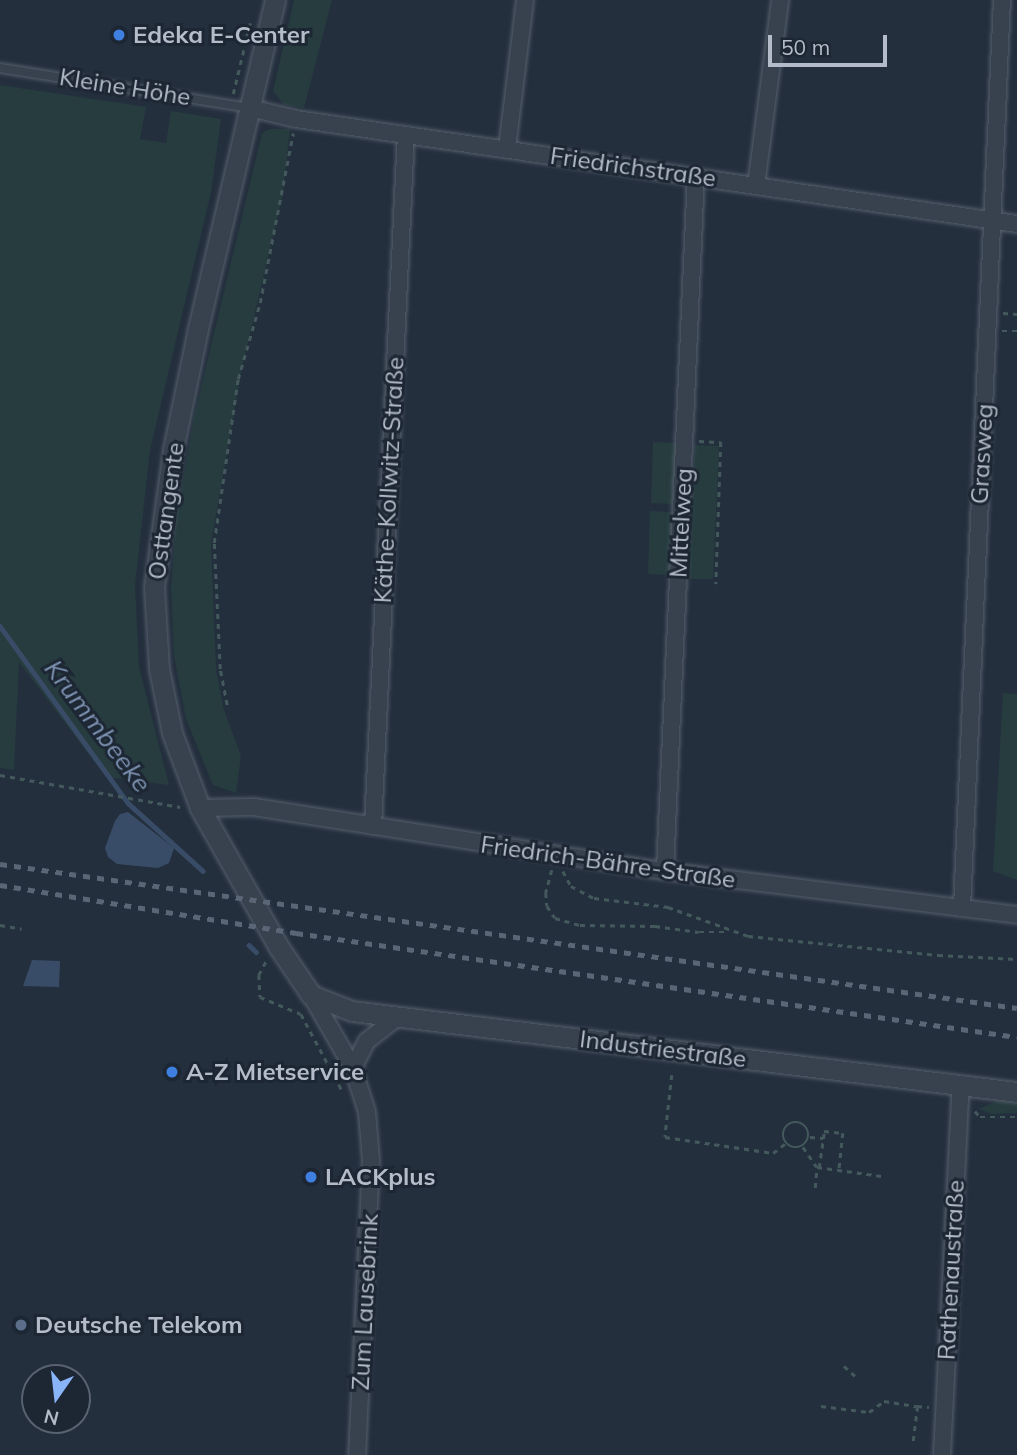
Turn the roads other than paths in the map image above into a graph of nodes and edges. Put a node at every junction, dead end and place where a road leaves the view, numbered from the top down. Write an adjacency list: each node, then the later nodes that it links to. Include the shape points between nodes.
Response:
1 (275, 0): 6 (street, Osttangente)
2 (525, 0): 8 (street)
3 (780, 0): 10 (street)
4 (1002, 0): 11 (street, Grasweg)
5 (0, 68): 6 (lane, Kleine Höhe)
6 (250, 108): 7 (street, Friedrichstraße); 13 (street, Osttangente, via 173,450 154,587 159,669)
7 (406, 135): 8 (street, Friedrichstraße); 14 (street, Käthe-Kollwitz-Straße)
8 (507, 149): 9 (street, Friedrichstraße)
9 (696, 176): 10 (street, Friedrichstraße); 15 (street, Mittelweg)
10 (756, 186): 11 (street, Friedrichstraße)
11 (992, 221): 12 (street, Friedrichstraße); 16 (street, Grasweg)
12 (1017, 224)
13 (193, 808): 14 (street, Friedrich-Bähre-Straße, via 254,807); 18 (street, Osttangente)
14 (373, 826): 15 (street, Friedrich-Bähre-Straße)
15 (665, 871): 16 (street, Friedrich-Bähre-Straße)
16 (962, 908): 17 (street, Friedrich-Bähre-Straße)
17 (1017, 915)
18 (311, 996): 19 (street, Industriestraße, via 352,1010); 20 (street, Zum Lausebrink)
19 (398, 1017): 20 (street, via 368,1041); 21 (street, Industriestraße)
20 (353, 1068): 23 (street, Zum Lausebrink, via 367,1112 371,1160)
21 (961, 1085): 22 (street, Industriestraße); 24 (street, Rathenaustraße)
22 (1017, 1092)
23 (357, 1455)
24 (942, 1455)

